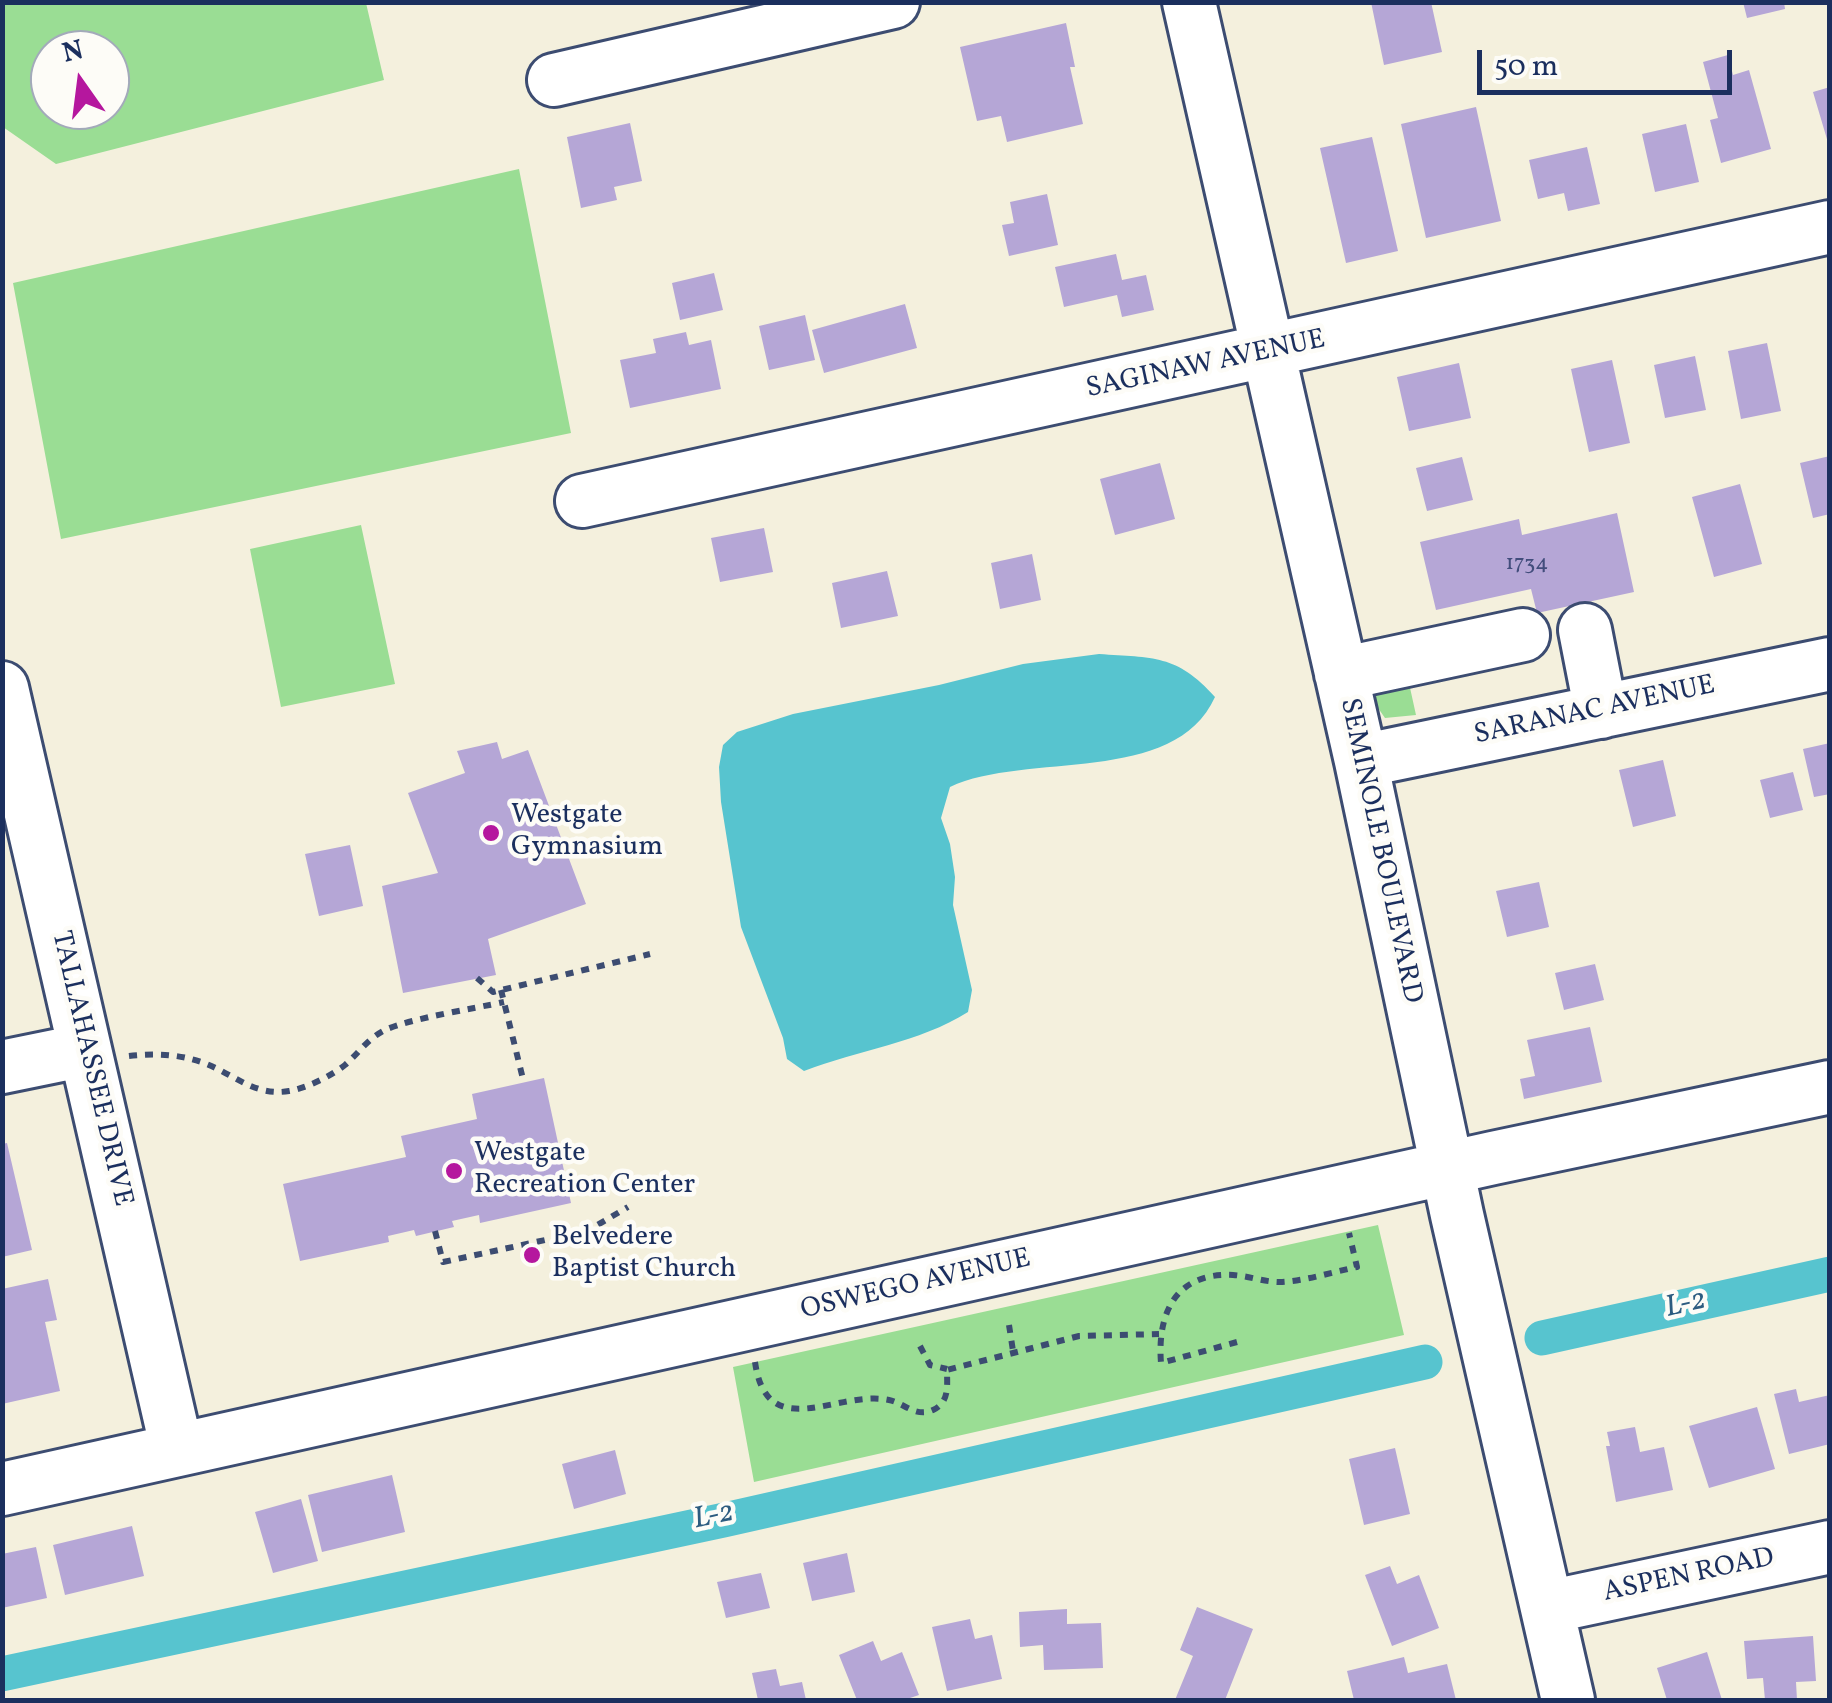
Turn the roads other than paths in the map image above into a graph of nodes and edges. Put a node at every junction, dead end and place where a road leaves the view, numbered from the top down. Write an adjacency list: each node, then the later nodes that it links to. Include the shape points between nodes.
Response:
1 (893, 2): 3 (street)
2 (1189, 2): 5 (street, SEMINOLE BOULEVARD)
3 (554, 80)
4 (1830, 227): 5 (street, SAGINAW AVENUE)
5 (1269, 352): 6 (street, SAGINAW AVENUE); 10 (street, SEMINOLE BOULEVARD)
6 (582, 501)
7 (1585, 630): 12 (street)
8 (1523, 635): 10 (street)
9 (1830, 664): 12 (street, SARANAC AVENUE)
10 (1341, 674): 13 (street, SEMINOLE BOULEVARD)
11 (2, 688): 14 (street, TALLAHASSEE DRIVE)
12 (1601, 712): 13 (street, SARANAC AVENUE)
13 (1360, 761): 17 (street, SEMINOLE BOULEVARD)
14 (87, 1058): 15 (street); 18 (street, TALLAHASSEE DRIVE)
15 (2, 1068)
16 (1830, 1087): 17 (street, OSWEGO AVENUE)
17 (1447, 1170): 18 (street, OSWEGO AVENUE); 21 (street, SEMINOLE BOULEVARD)
18 (177, 1450): 19 (street, OSWEGO AVENUE)
19 (2, 1489)
20 (1830, 1548): 21 (street, ASPEN ROAD)
21 (1548, 1608): 22 (street, SEMINOLE BOULEVARD)
22 (1568, 1700)

